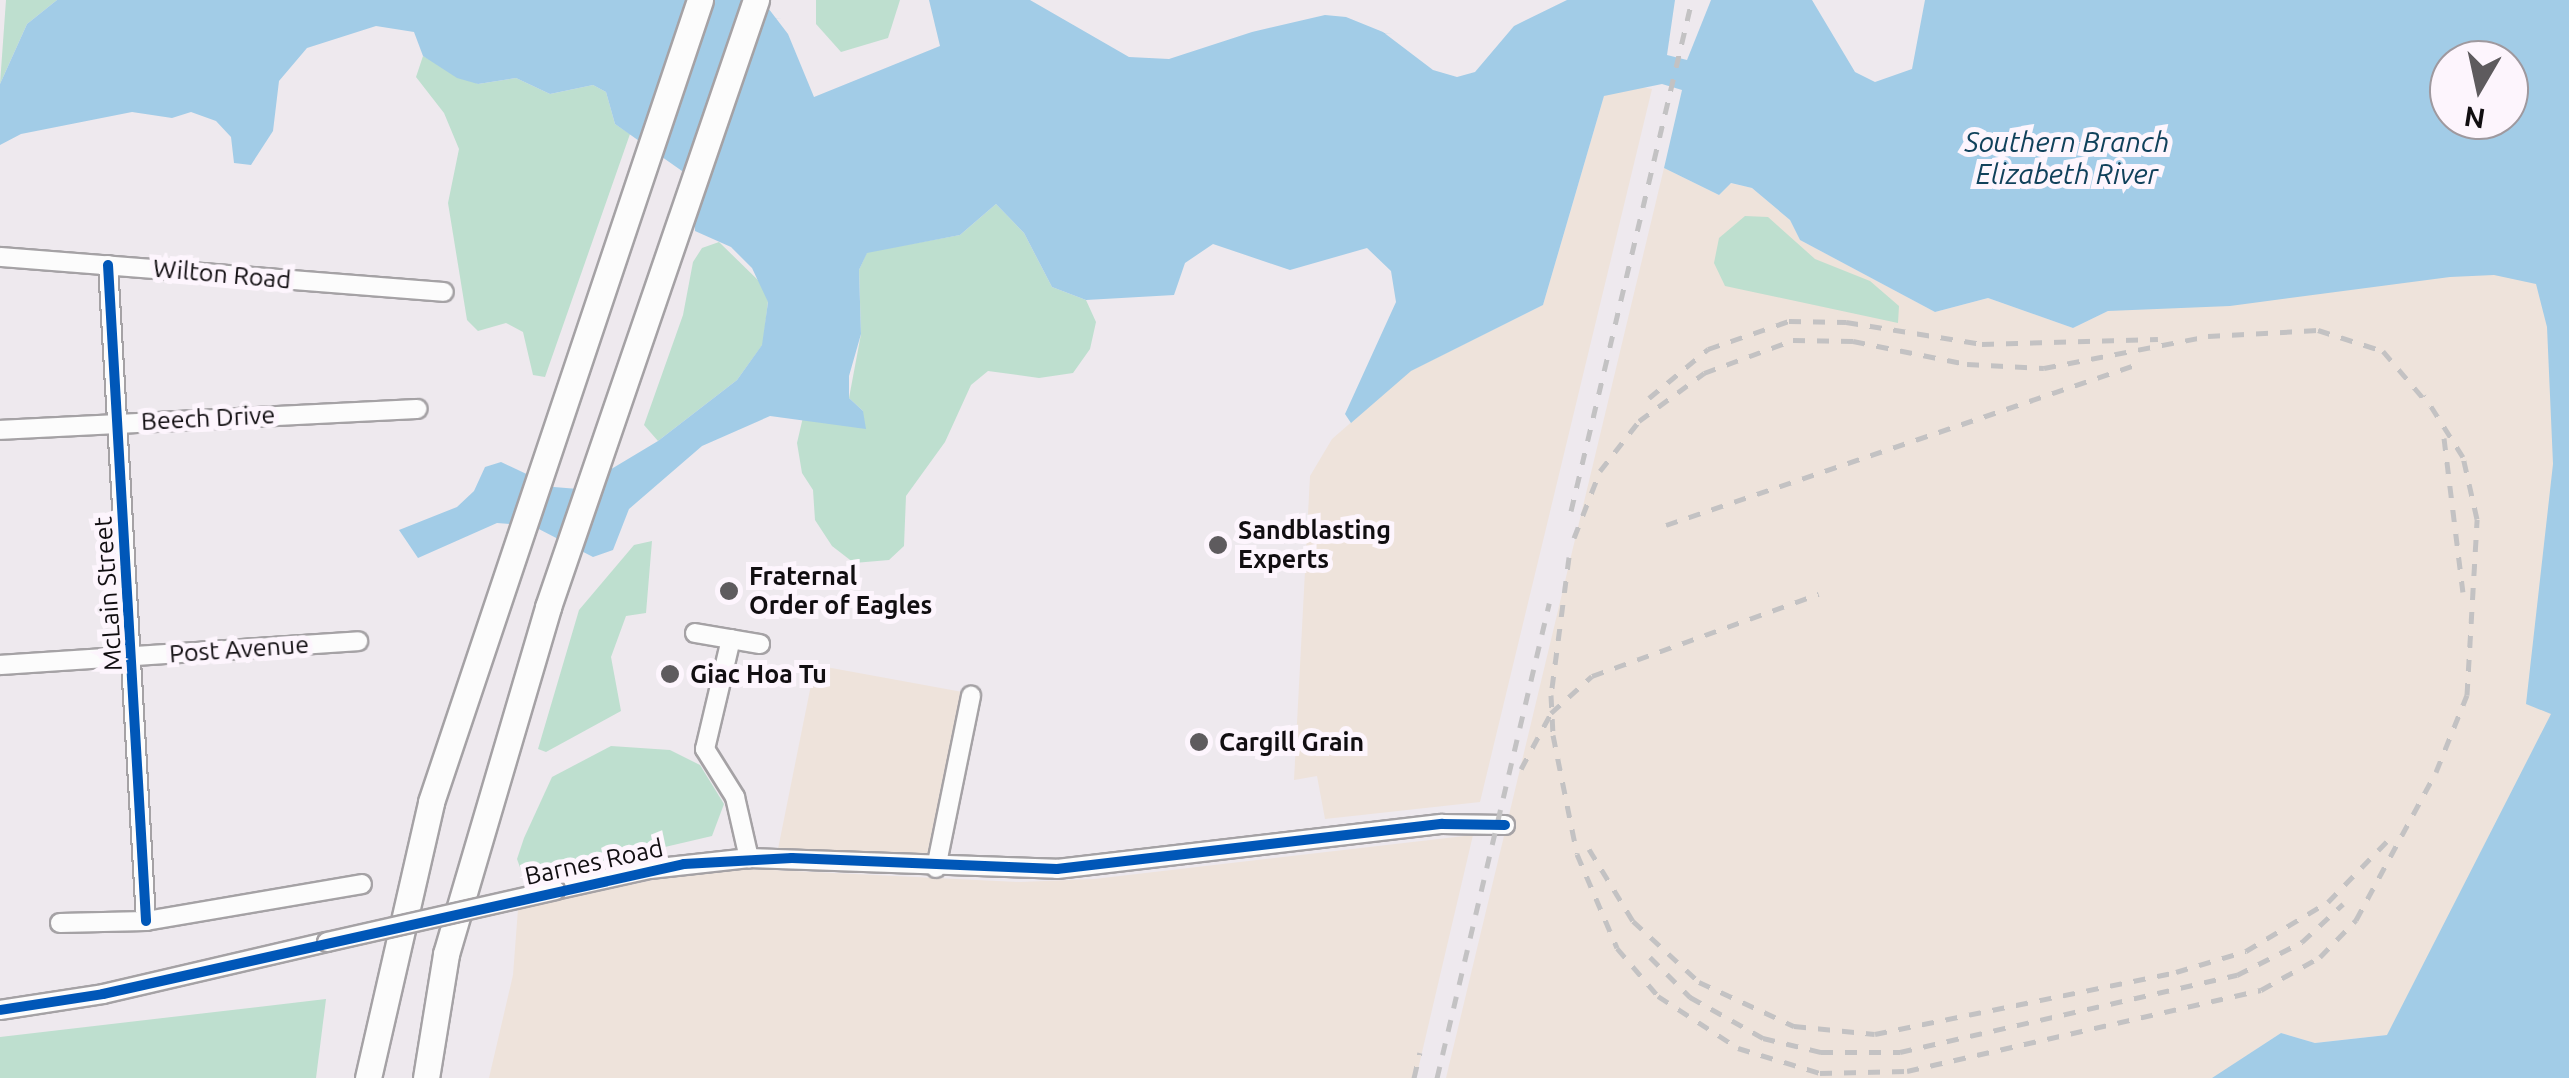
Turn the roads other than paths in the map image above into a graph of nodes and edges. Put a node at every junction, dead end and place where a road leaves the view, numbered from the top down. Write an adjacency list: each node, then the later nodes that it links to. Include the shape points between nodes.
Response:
1 (700, 0): 23 (highway, via 414,859)
2 (756, 0): 24 (highway, via 548,607 446,954)
3 (0, 257): 4 (street, Wilton Road)
4 (108, 265): 5 (street, Wilton Road); 7 (street, McLain Street)
5 (444, 292)
6 (417, 409): 7 (street, Beech Drive)
7 (116, 423): 8 (street, Beech Drive); 13 (street, McLain Street)
8 (0, 430)
9 (696, 633): 10 (street)
10 (731, 639): 12 (street); 17 (street, via 705,750 735,797)
11 (358, 641): 13 (street, Post Avenue)
12 (760, 644)
13 (132, 657): 14 (street, Post Avenue); 20 (street, McLain Street)
14 (0, 666)
15 (971, 696): 18 (street)
16 (1504, 826): 18 (street, Barnes Road, via 1442,824 1056,869)
17 (748, 858): 18 (street, Barnes Road); 22 (street, Barnes Road, bridge, via 650,869 104,994)
18 (936, 868)
19 (362, 884): 20 (street)
20 (146, 921): 21 (street)
21 (60, 923)
22 (0, 1010)
23 (368, 1078)
24 (426, 1078)

